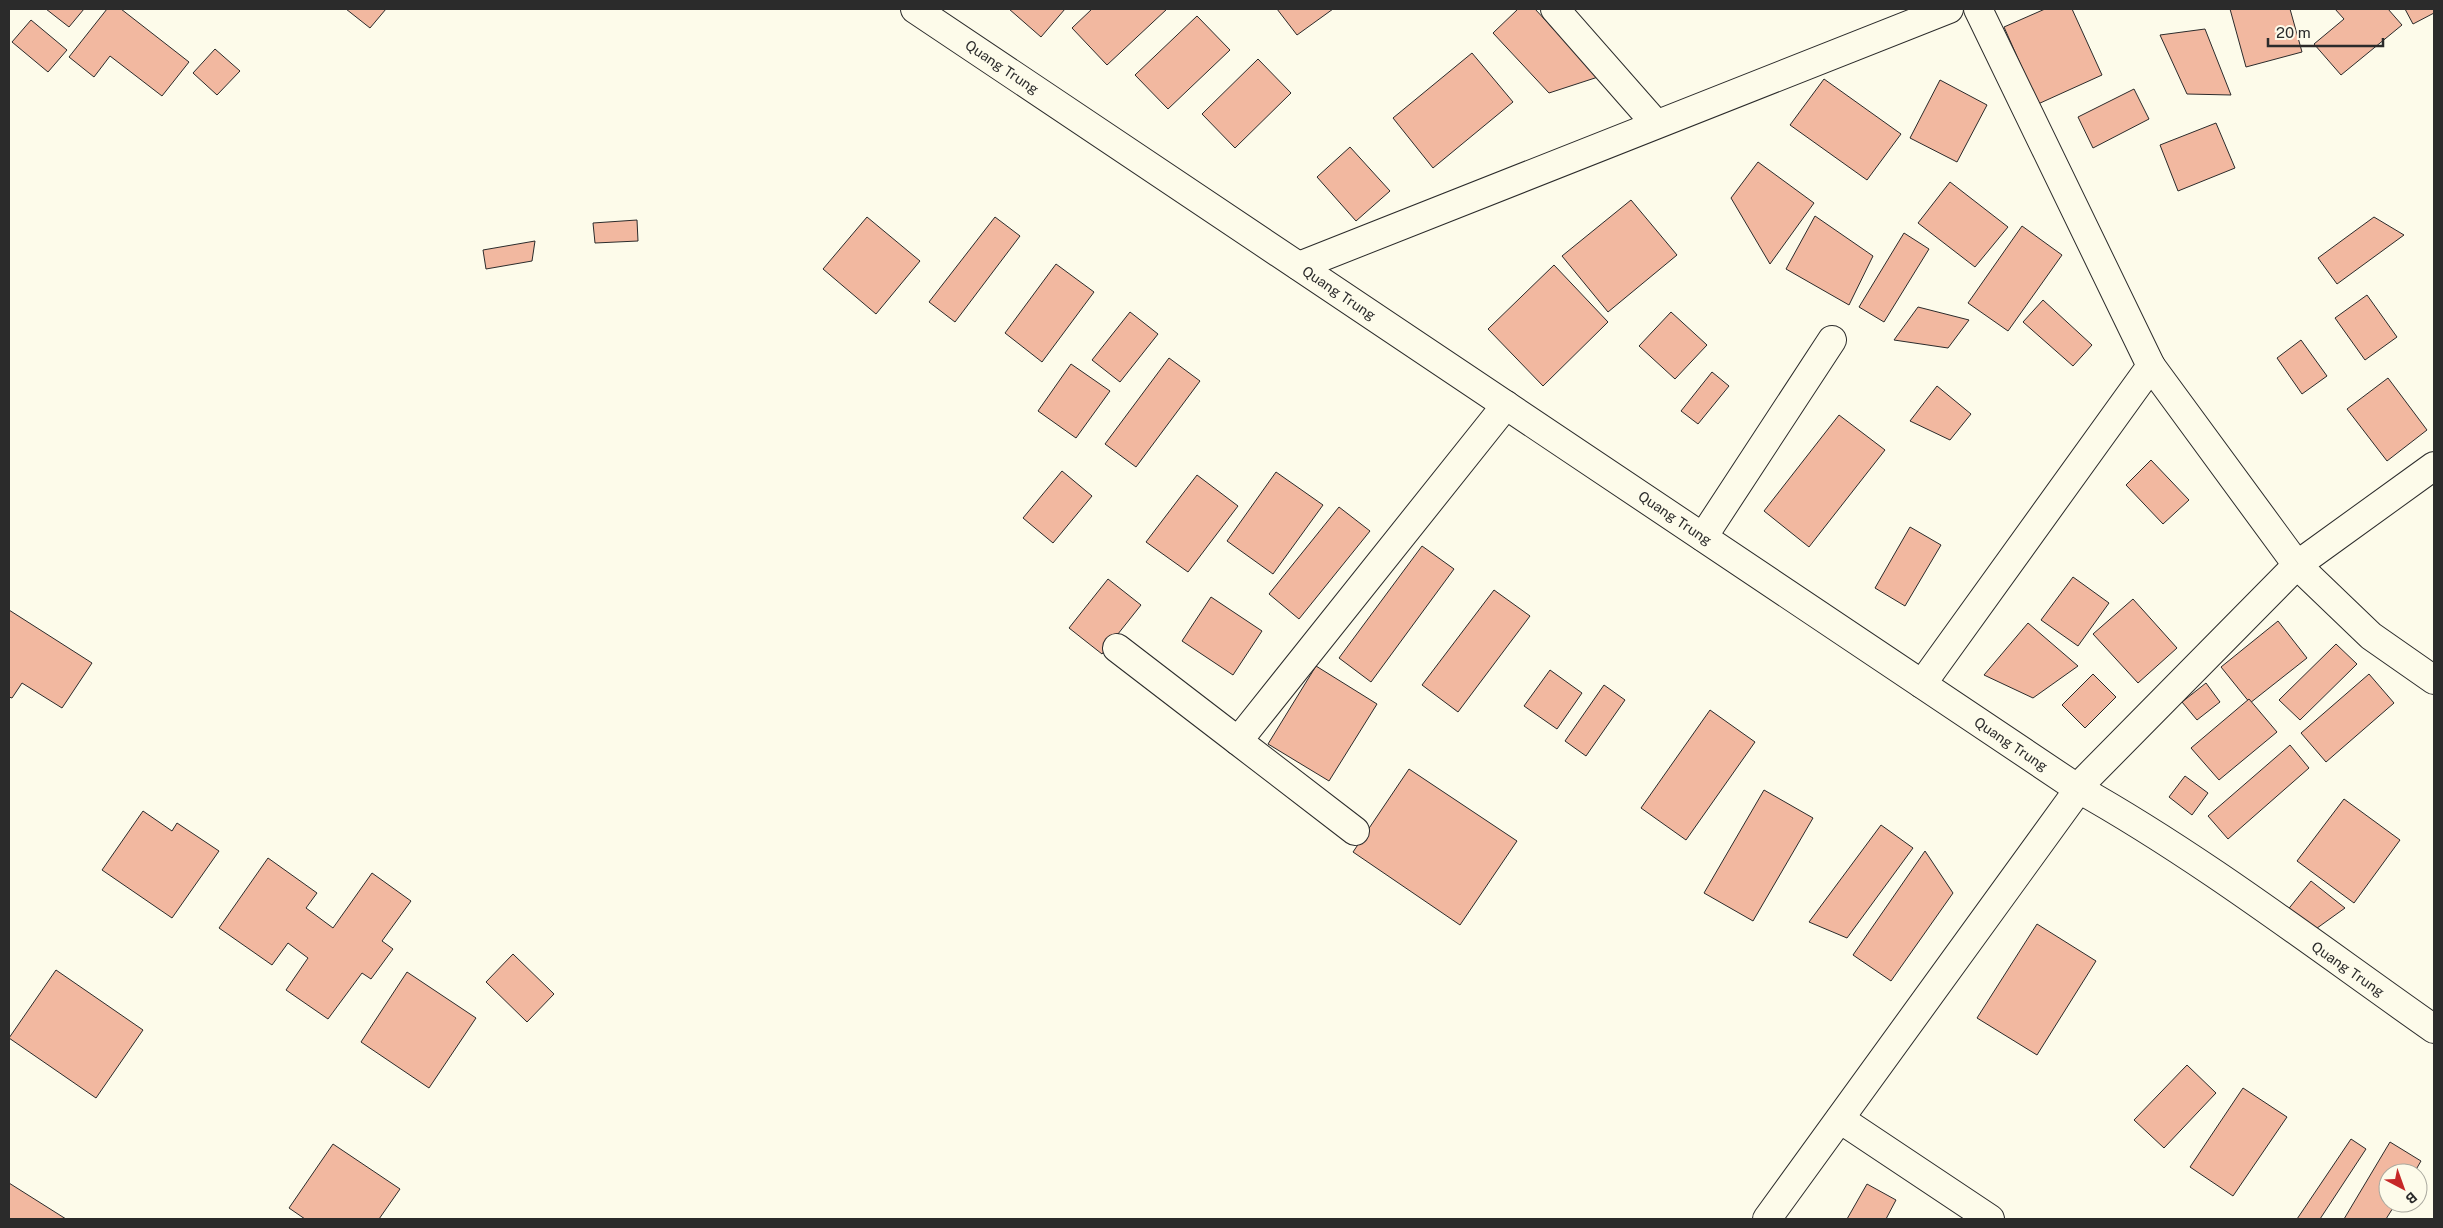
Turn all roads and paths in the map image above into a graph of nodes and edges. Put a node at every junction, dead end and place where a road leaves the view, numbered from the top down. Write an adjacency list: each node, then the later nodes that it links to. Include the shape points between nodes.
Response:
1 (915, 9): 6 (street, Quang Trung)
2 (1555, 9): 5 (street)
3 (1949, 9): 5 (street)
4 (1978, 9): 8 (street)
5 (1656, 124): 6 (street)
6 (1299, 266): 9 (street, Quang Trung)
7 (1832, 340): 11 (street)
8 (2151, 366): 12 (street); 15 (street)
9 (1506, 405): 11 (street, Quang Trung); 16 (street)
10 (2434, 466): 12 (street)
11 (1703, 537): 15 (street, Quang Trung)
12 (2297, 565): 14 (street, via 2371,636); 17 (street)
13 (1117, 648): 16 (street)
14 (2434, 680)
15 (1922, 684): 17 (street, Quang Trung)
16 (1238, 741): 18 (street)
17 (2077, 788): 19 (street, Quang Trung, via 2158,837 2281,920); 20 (street, via 2074,797)
18 (1355, 831)
19 (2434, 1029)
20 (1840, 1119): 21 (street); 22 (street)
21 (1767, 1219)
22 (1990, 1219)

